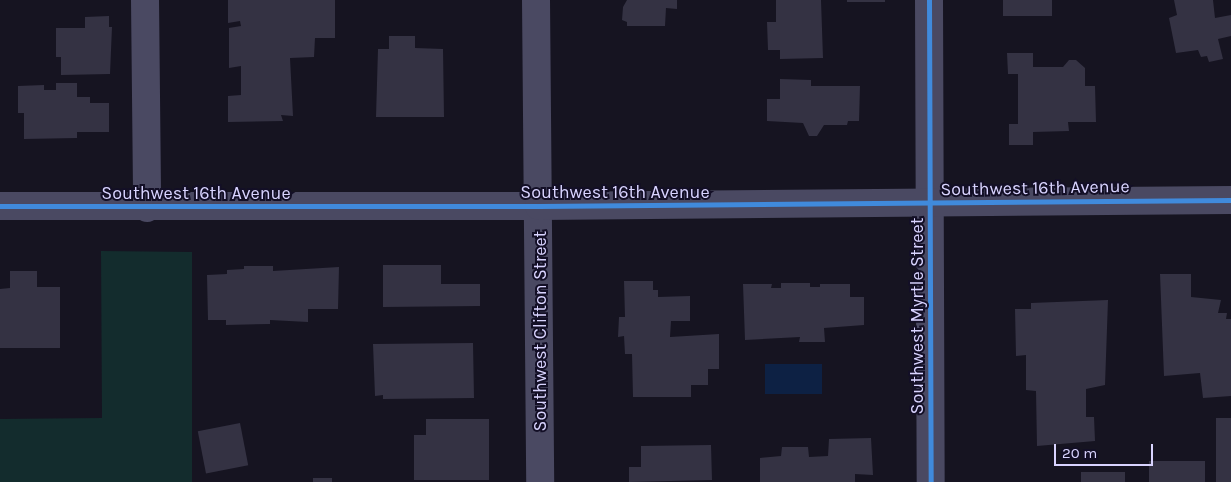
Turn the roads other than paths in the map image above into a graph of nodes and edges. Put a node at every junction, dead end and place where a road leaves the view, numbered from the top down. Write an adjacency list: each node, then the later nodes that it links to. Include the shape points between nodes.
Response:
1 (145, 0): 8 (street)
2 (536, 0): 7 (street, Southwest Clifton Street)
3 (930, 0): 5 (street, Southwest Myrtle Street)
4 (1231, 200): 5 (street, Southwest 16th Avenue)
5 (931, 204): 7 (street, Southwest 16th Avenue); 10 (street, Southwest Myrtle Street)
6 (0, 206): 8 (street, Southwest 16th Avenue)
7 (540, 206): 8 (street, Southwest 16th Avenue); 9 (street, Southwest Clifton Street)
8 (147, 208)
9 (540, 482)
10 (931, 482)

